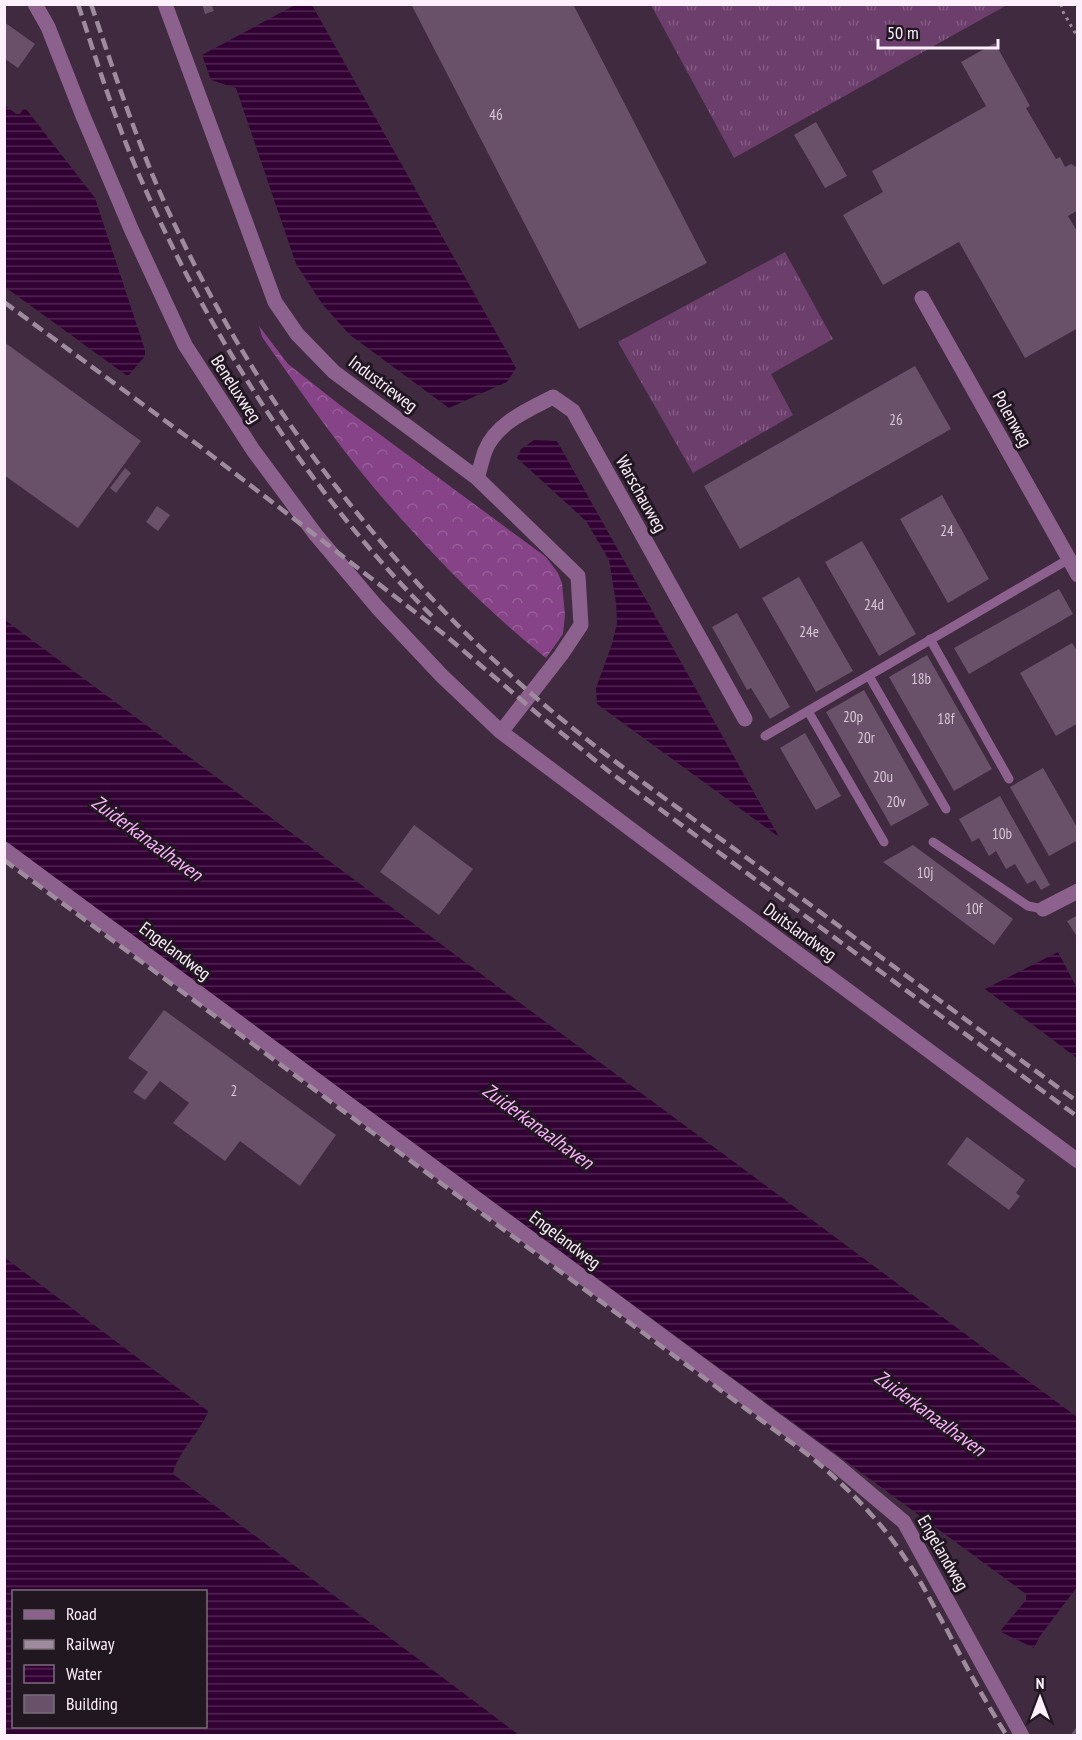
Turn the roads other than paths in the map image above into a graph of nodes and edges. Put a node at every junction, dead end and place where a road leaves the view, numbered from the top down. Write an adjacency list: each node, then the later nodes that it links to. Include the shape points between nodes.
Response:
1 (35, 4): 11 (street, Beneluxweg, via 185,345 253,450 316,535 442,676)
2 (165, 4): 4 (street, Industrieweg, via 275,302 297,334 334,372)
3 (922, 298): 5 (street, Polenweg)
4 (477, 478): 10 (street, Warschauweg, via 486,449 517,415 553,398 573,411); 11 (street, Industrieweg, via 578,576 581,625)
5 (1069, 559): 6 (street, Polenweg); 7 (lane)
6 (1077, 575)
7 (930, 639): 8 (lane); 13 (lane)
8 (869, 676): 9 (lane); 14 (lane)
9 (808, 711): 12 (lane); 15 (lane)
10 (745, 718)
11 (501, 732): 20 (street, Duitslandweg)
12 (765, 736)
13 (1009, 779)
14 (946, 809)
15 (884, 842)
16 (933, 842): 19 (lane, via 1028,906)
17 (4, 849): 21 (street, Engelandweg, via 816,1450 904,1521)
18 (1077, 891): 19 (street)
19 (1043, 909)
20 (1077, 1161)
21 (1022, 1736)

